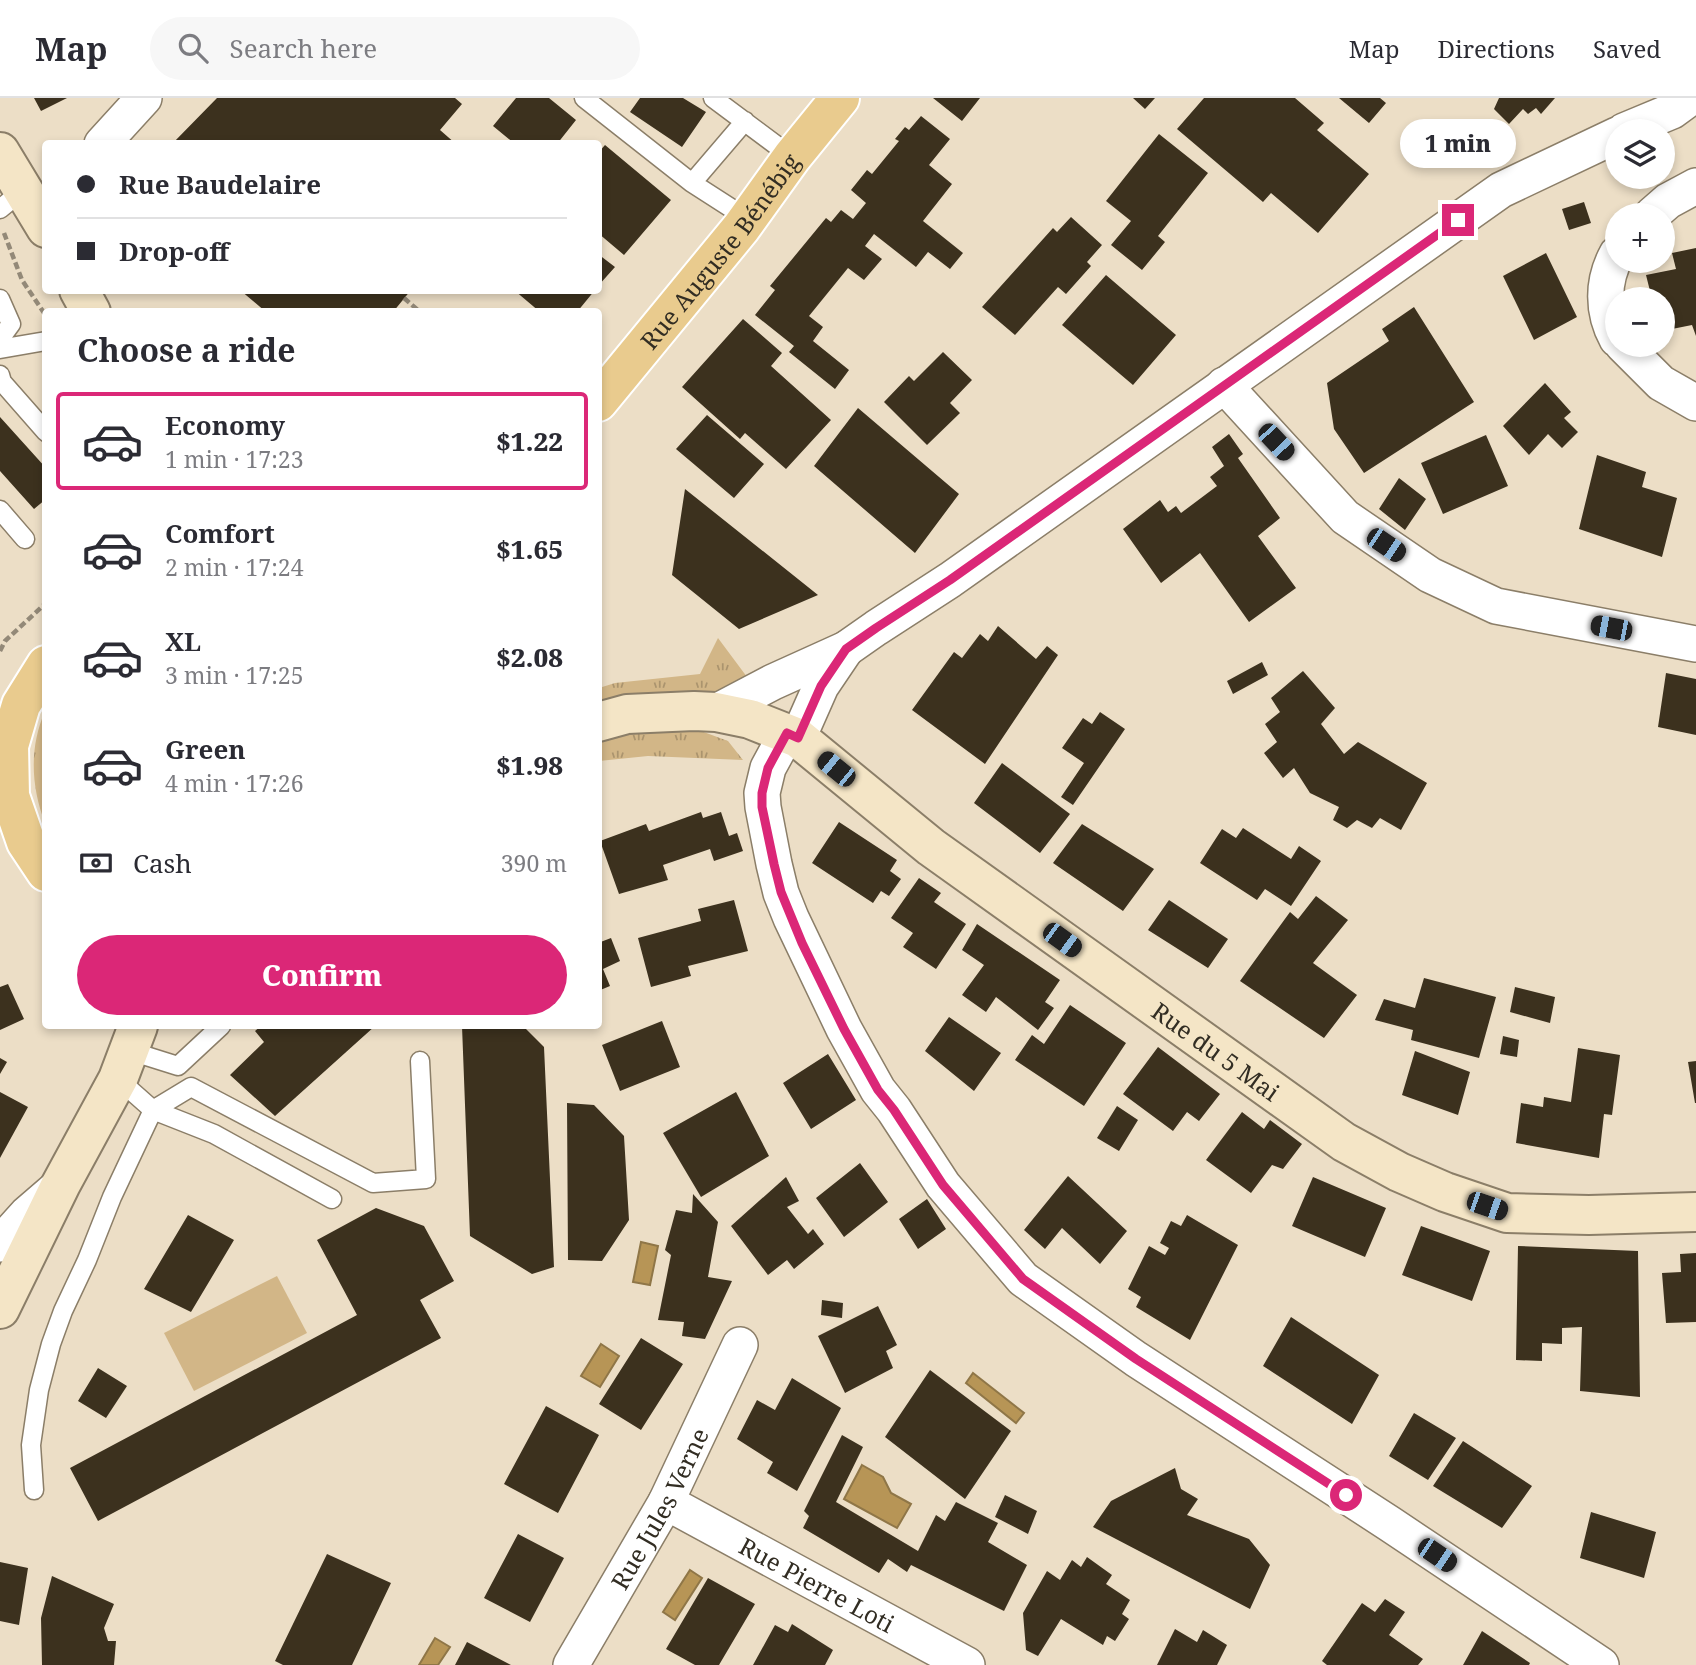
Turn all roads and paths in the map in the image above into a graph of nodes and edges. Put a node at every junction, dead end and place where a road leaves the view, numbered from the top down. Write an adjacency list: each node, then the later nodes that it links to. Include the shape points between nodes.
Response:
1 (144, 98): 8 (street)
2 (584, 98): 12 (lane)
3 (713, 98): 7 (lane)
4 (840, 98): 11 (main road, Rue Auguste Bénébig)
5 (1690, 98): 6 (street)
6 (1653, 119)
7 (745, 121): 11 (lane); 12 (lane)
8 (106, 140)
9 (1605, 141): 27 (street, via 1501,190)
10 (0, 152): 15 (main road)
11 (792, 157): 16 (main road, Rue Auguste Bénébig)
12 (692, 183): 16 (lane)
13 (1696, 186): 14 (street)
14 (1666, 203)
15 (30, 209)
16 (748, 219): 28 (main road, Rue Auguste Bénébig)
17 (0, 226): 21 (path, via 22,280)
18 (404, 298): 20 (path)
19 (0, 299): 22 (lane, via 11,324)
20 (415, 308)
21 (42, 310)
22 (0, 339)
23 (42, 342): 24 (lane)
24 (0, 349)
25 (1635, 357): 29 (street, via 1661,383)
26 (0, 375): 30 (lane)
27 (1224, 385): 34 (street, via 1345,517 1430,575 1496,606); 35 (street)
28 (602, 397)
29 (1696, 403)
30 (42, 427)
31 (0, 510): 32 (lane)
32 (25, 539)
33 (42, 607): 36 (path)
34 (1696, 644)
35 (846, 649): 38 (street); 41 (street)
36 (0, 651)
37 (42, 671): 42 (main road, via 21,705)
38 (793, 673): 39 (street); 41 (street, via 775,707)
39 (716, 712): 40 (main road, via 627,714); 41 (main road)
40 (602, 721)
41 (786, 733): 50 (main road, Rue du 5 Mai, via 932,847 1344,1142 1399,1172 1507,1213); 58 (street, via 768,768 762,807 791,918 878,1090 943,1185 1023,1279 1136,1359)
42 (5, 749): 43 (main road, via 10,796)
43 (24, 852)
44 (218, 1029): 45 (lane, via 178,1066)
45 (124, 1044): 47 (lane); 48 (main road); 48 (main road, via 107,1055)
46 (420, 1061): 47 (lane, via 426,1179 373,1183 191,1087)
47 (153, 1110): 49 (lane, via 214,1134); 54 (lane, via 51,1344 31,1445)
48 (68, 1172): 51 (street); 52 (main road)
49 (331, 1199)
50 (1696, 1212)
51 (0, 1244)
52 (0, 1309)
53 (740, 1345): 55 (street, Rue Jules Verne)
54 (34, 1490)
55 (666, 1502): 56 (street, Rue Jules Verne); 57 (street, Rue Pierre Loti)
56 (570, 1665)
57 (967, 1665)
58 (1601, 1665)

